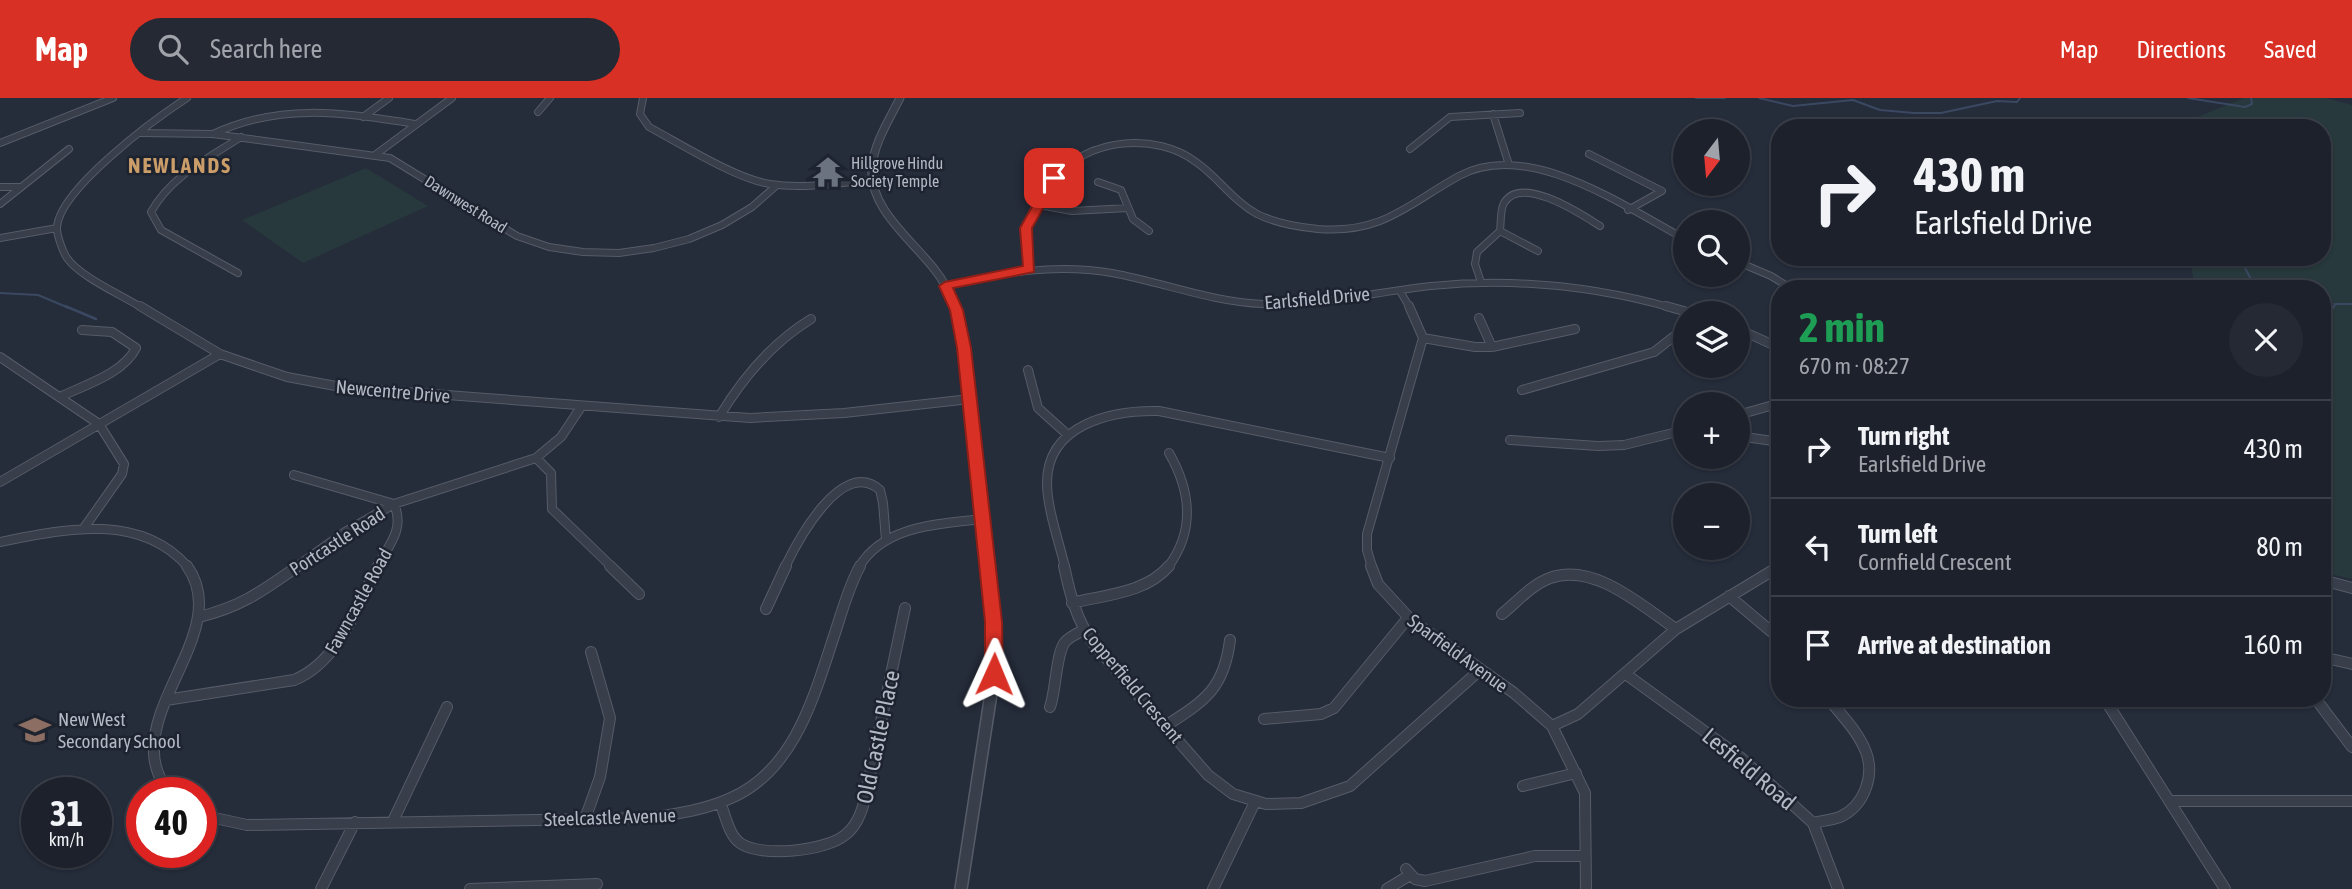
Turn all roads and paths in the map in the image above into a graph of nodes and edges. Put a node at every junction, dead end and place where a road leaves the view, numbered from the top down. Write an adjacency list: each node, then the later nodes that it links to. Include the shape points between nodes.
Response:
1 (113, 98): 16 (street)
2 (187, 98): 13 (street)
3 (389, 98): 11 (street)
4 (452, 98): 12 (street)
5 (550, 98): 8 (street)
6 (643, 98): 24 (street, via 638,110 649,127 747,177)
7 (900, 98): 22 (street, via 876,151)
8 (538, 112)
9 (1520, 113): 10 (street)
10 (1493, 114): 18 (street, via 1450,117); 21 (street)
11 (363, 117): 12 (street); 14 (street, via 302,109 277,111 239,120)
12 (416, 124): 20 (street)
13 (141, 133): 14 (street, Dawnwest Road); 32 (street, via 71,199)
14 (212, 134): 15 (street, Dawnwest Road)
15 (241, 137): 20 (street, Dawnwest Road); 40 (street, via 176,181 151,212 161,230)
16 (1, 144)
17 (69, 149): 26 (street)
18 (1410, 149)
19 (1589, 154): 30 (street, via 1662,191)
20 (374, 155): 24 (street, Dawnwest Road, via 402,163 517,236 578,252 633,251 687,239 743,215)
21 (1509, 165): 28 (street, via 1465,173 1394,218 1356,228 1321,229 1257,214 1178,152 1122,145 1089,152 1067,163); 30 (street, via 1571,179)
22 (872, 180): 24 (street); 43 (street, via 880,199)
23 (1098, 182): 29 (street, via 1121,190)
24 (777, 185)
25 (0, 187): 26 (street)
26 (20, 187): 27 (street)
27 (0, 204)
28 (1039, 205): 29 (street, via 1072,211); 39 (street, via 1026,228)
29 (1128, 208): 34 (street)
30 (1628, 210): 35 (street)
31 (1600, 226): 33 (street, via 1547,197 1524,193 1506,200)
32 (57, 228): 36 (street); 55 (street, Newcentre Drive, via 65,256 74,267)
33 (1500, 231): 37 (street); 42 (street, via 1474,255)
34 (1149, 232)
35 (1673, 233)
36 (0, 238)
37 (1538, 250)
38 (1750, 267): 41 (street)
39 (1030, 269): 43 (street, Earlsfield Drive); 44 (street, Earlsfield Drive, via 1095,270 1259,304)
40 (238, 273)
41 (1777, 280)
42 (1481, 282): 44 (street, Earlsfield Drive); 45 (street, Earlsfield Drive, via 1598,291)
43 (945, 286): 60 (street, via 960,324)
44 (1400, 291): 52 (street)
45 (1673, 309)
46 (1479, 318): 54 (street)
47 (811, 319): 64 (street, via 749,374)
48 (1575, 329): 54 (street)
49 (82, 330): 59 (street, via 115,332 136,348 136,353)
50 (1750, 334): 53 (street)
51 (1673, 337): 58 (street, via 1654,352)
52 (1423, 338): 54 (street); 72 (street, Sparfield Avenue)
53 (1771, 344)
54 (1492, 347)
55 (220, 354): 62 (street, Newcentre Drive, via 287,377 341,387); 65 (street)
56 (0, 357): 59 (street)
57 (1028, 370): 67 (street, via 1037,412)
58 (1522, 390)
59 (60, 397): 65 (street)
60 (970, 399): 64 (street, Newcentre Drive, via 793,418); 77 (street)
61 (1771, 405): 63 (street)
62 (581, 407): 64 (street, Newcentre Drive); 73 (street, Portcastle Road, via 561,437)
63 (1750, 411)
64 (719, 417)
65 (99, 424): 75 (street); 78 (street, via 124,469)
66 (1673, 433): 69 (street, via 1624,445)
67 (1068, 435): 72 (street, Copperfield Crescent, via 1109,414 1150,410); 86 (street, Copperfield Crescent, via 1047,468 1047,484)
68 (1750, 438): 70 (street)
69 (1510, 440)
70 (1771, 442)
71 (1169, 453): 86 (street, via 1179,469 1190,512 1185,538 1170,566 1145,584)
72 (1390, 457): 91 (street, Sparfield Avenue, via 1367,534 1367,550 1378,584)
73 (536, 458): 76 (street, Portcastle Road); 84 (street, via 551,473 552,509)
74 (294, 475): 76 (street)
75 (0, 482)
76 (394, 504): 90 (street, Portcastle Road, via 345,532 253,598 231,610); 101 (street, Fawncastle Road, via 400,518 396,533 329,657 312,673 294,680)
77 (983, 519): 79 (street, Steelcastle Avenue, via 930,526); 127 (street, via 994,622 994,674)
78 (84, 528): 80 (street); 90 (street, via 150,537 182,556 197,582)
79 (886, 540): 88 (street, via 878,488 858,483 838,489 799,540); 117 (street, Steelcastle Avenue, via 870,552 860,568 803,728 771,772)
80 (0, 542)
81 (1771, 571): 85 (street)
82 (2331, 582): 83 (street)
83 (2352, 588)
84 (639, 594)
85 (1729, 596): 92 (street); 93 (street)
86 (1072, 603): 94 (street, Copperfield Crescent)
87 (905, 608): 117 (street, Old Castle Place, via 862,816 853,827 840,840 822,846 750,848 738,842)
88 (766, 609)
89 (1503, 614): 92 (street, via 1559,574 1597,579)
90 (199, 617): 101 (street)
91 (1408, 618): 99 (street, Sparfield Avenue); 107 (street, via 1334,708 1321,714)
92 (1676, 629): 100 (street)
93 (1771, 629)
94 (1084, 630): 103 (street, via 1062,647); 108 (street, Copperfield Crescent)
95 (1230, 640): 108 (street, via 1224,677 1198,705)
96 (591, 652): 119 (street, via 610,718 600,777)
97 (2331, 659): 98 (street)
98 (2352, 664)
99 (1480, 670): 109 (street, Sparfield Avenue); 116 (street, Copperfield Crescent, via 1350,786 1300,805)
100 (1626, 675): 109 (street, via 1578,714); 122 (street, Lesfield Road, via 1740,757)
101 (166, 700): 112 (street, via 157,722 153,759)
102 (447, 707): 120 (street)
103 (1050, 707)
104 (1835, 707): 122 (street, via 1858,738 1871,767 1858,803 1841,816)
105 (2111, 707): 114 (street)
106 (2322, 707): 110 (street)
107 (1264, 719)
108 (1167, 725): 116 (street, Copperfield Crescent, via 1218,784)
109 (1552, 726): 111 (street, Sparfield Avenue)
110 (2352, 747)
111 (1576, 774): 113 (street); 123 (street, Sparfield Avenue, via 1585,793)
112 (157, 777)
113 (1523, 786)
114 (2169, 801): 115 (street); 132 (street)
115 (2352, 801)
116 (1255, 802): 128 (street)
117 (722, 805): 119 (street, Steelcastle Avenue, via 687,814)
118 (217, 818): 121 (street, Steelcastle Avenue, via 247,824)
119 (585, 819): 120 (street, Steelcastle Avenue)
120 (393, 821): 121 (street, Steelcastle Avenue)
121 (355, 822): 125 (street)
122 (1813, 823): 131 (street, Lesfield Road)
123 (1585, 856): 129 (street, via 1535,856 1426,881 1408,872); 130 (street, Sparfield Avenue)
124 (597, 884): 126 (street)
125 (321, 889)
126 (470, 889)
127 (961, 889)
128 (1213, 889)
129 (1387, 889)
130 (1586, 889)
131 (1838, 889)
132 (2225, 889)

